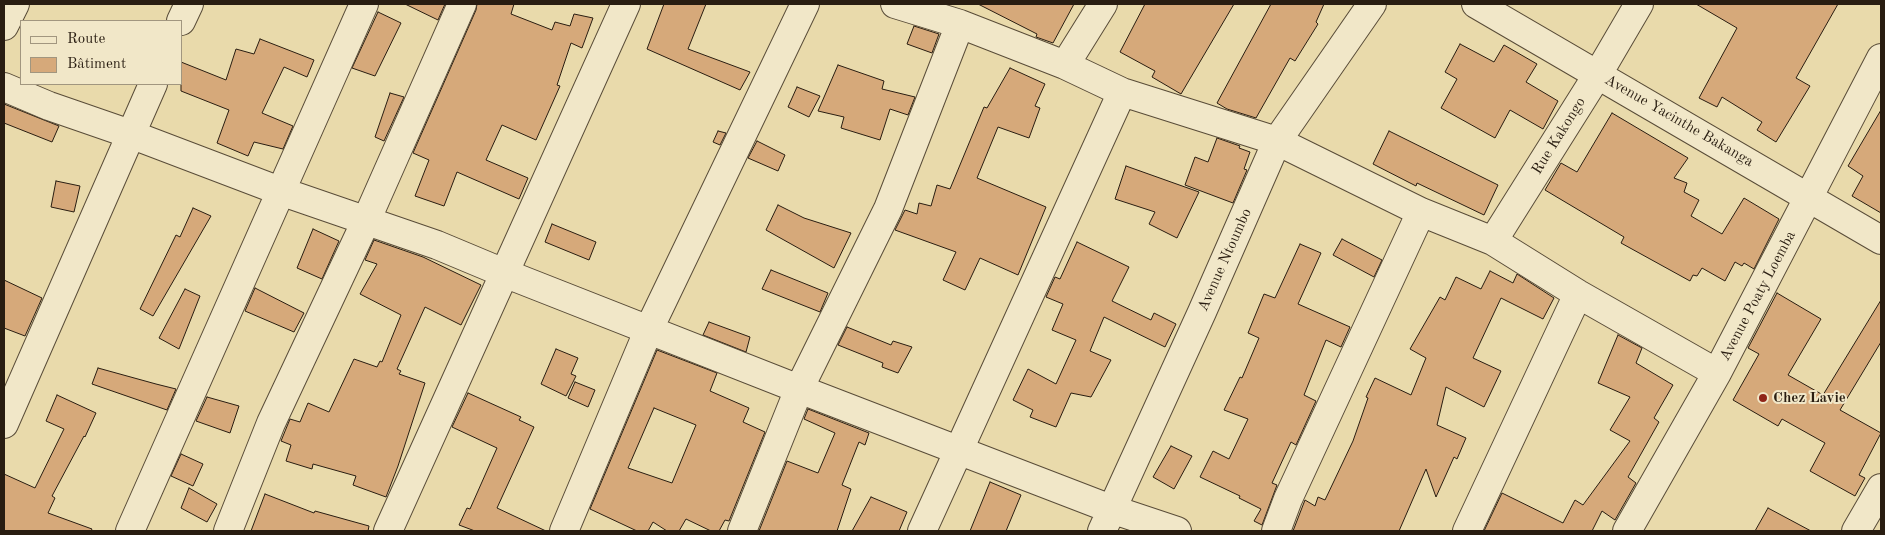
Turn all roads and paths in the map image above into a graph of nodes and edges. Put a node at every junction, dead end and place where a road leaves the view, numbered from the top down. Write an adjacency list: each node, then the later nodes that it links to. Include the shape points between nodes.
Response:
1 (15, 4): 14 (street)
2 (189, 4): 12 (street)
3 (364, 4): 23 (street)
4 (462, 4): 26 (street)
5 (626, 4): 29 (street)
6 (805, 4): 31 (street)
7 (895, 4): 13 (street)
8 (1103, 4): 16 (street)
9 (1372, 4): 22 (street, Avenue Ntoumbo)
10 (1476, 4): 17 (street, Avenue Yacinthe Bakanga)
11 (1639, 4): 17 (street, Rue Kakongo)
12 (181, 20)
13 (960, 24): 16 (street); 33 (street, via 888,209)
14 (4, 26)
15 (1881, 58): 24 (street, Avenue Poaty Loemba)
16 (1064, 65): 20 (street)
17 (1598, 74): 24 (street, Avenue Yacinthe Bakanga); 28 (street, Rue Kakongo)
18 (153, 85): 21 (street)
19 (4, 87): 21 (street)
20 (1122, 92): 22 (street); 35 (street)
21 (130, 134): 23 (street); 34 (street)
22 (1277, 141): 25 (street); 37 (street, Avenue Ntoumbo)
23 (280, 191): 26 (street); 38 (street)
24 (1810, 197): 27 (street, Avenue Yacinthe Bakanga); 32 (street, Avenue Poaty Loemba)
25 (1421, 212): 28 (street); 45 (street, via 1288,498)
26 (366, 221): 29 (street, via 437,245); 39 (street, via 271,423)
27 (1881, 240)
28 (1493, 241): 30 (street)
29 (504, 273): 31 (street); 40 (street)
30 (1578, 294): 32 (street); 46 (street)
31 (649, 329): 33 (street); 41 (street)
32 (1717, 373): 47 (street, Avenue Poaty Loemba)
33 (799, 389): 35 (street); 42 (street)
34 (4, 424)
35 (958, 451): 37 (street); 43 (street)
36 (1881, 488): 48 (street)
37 (1107, 520): 44 (street)
38 (130, 531)
39 (228, 531)
40 (388, 531)
41 (564, 531)
42 (742, 531)
43 (922, 531)
44 (1177, 531)
45 (1276, 531)
46 (1467, 531)
47 (1627, 531)
48 (1856, 531)

